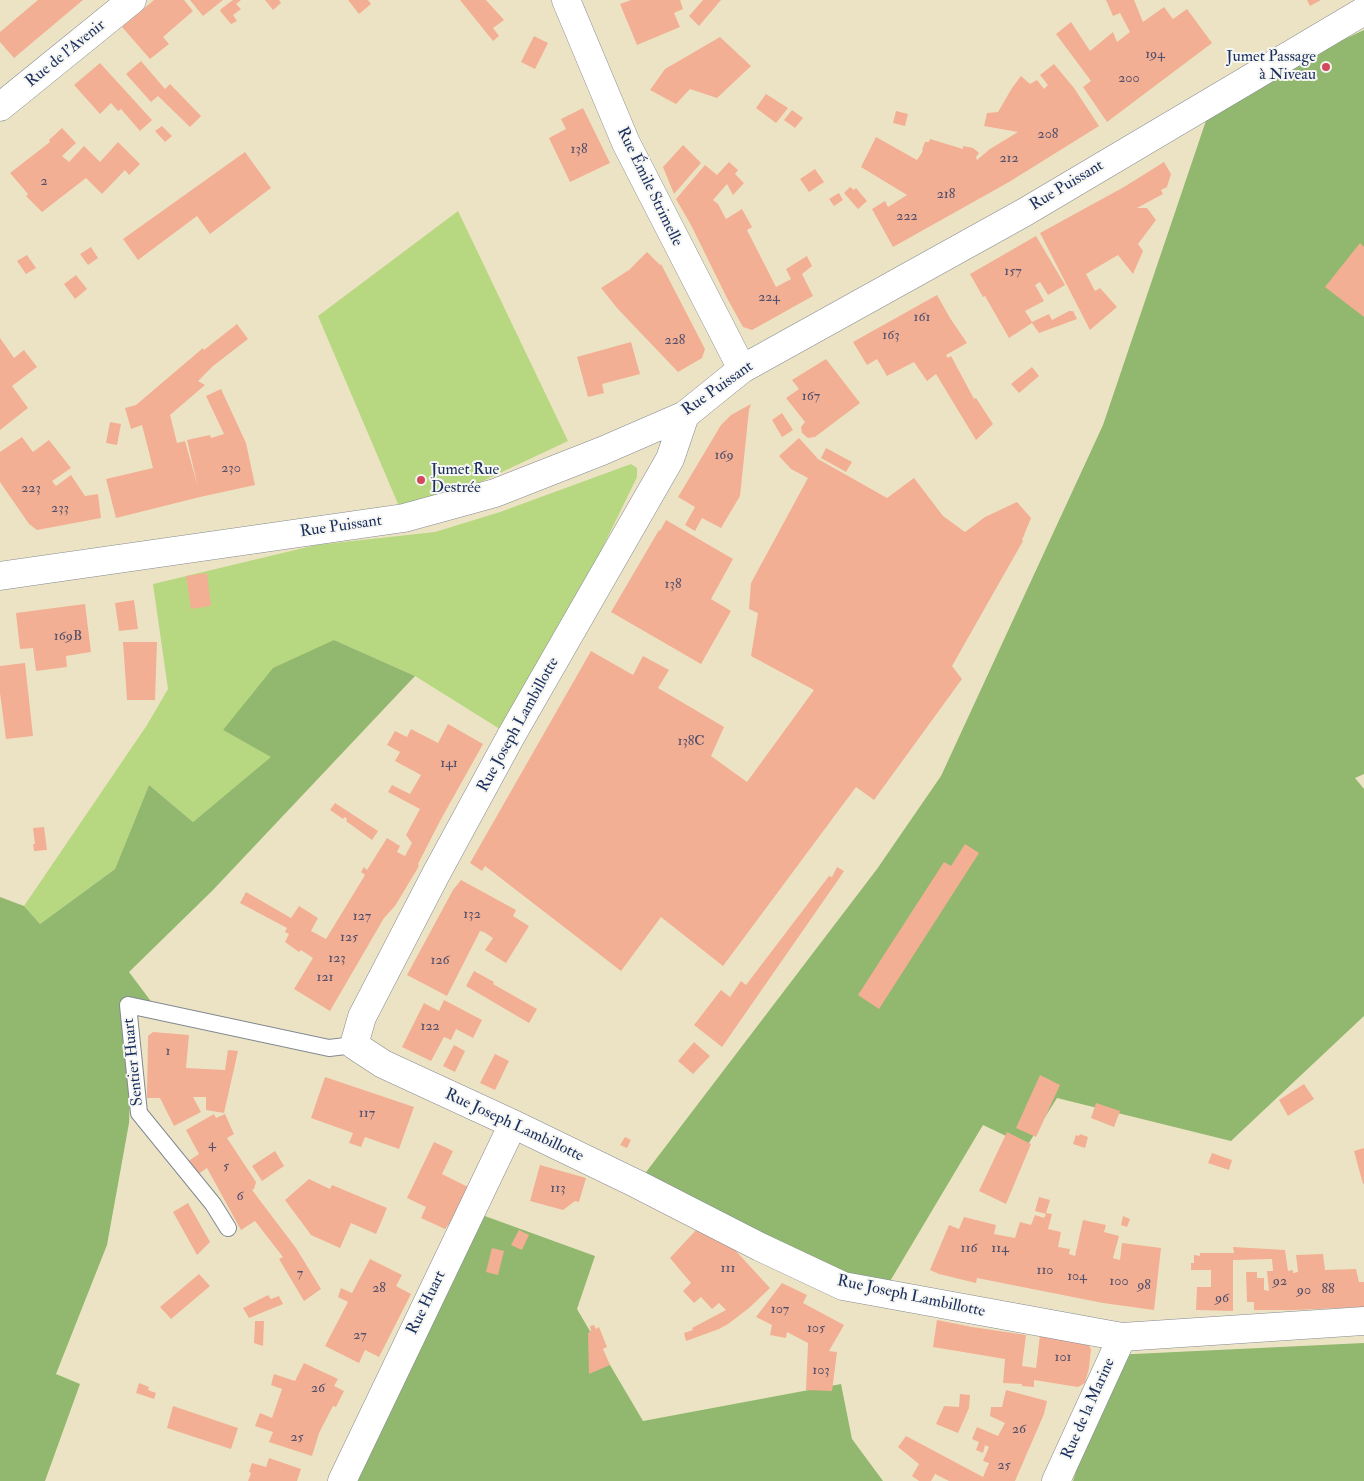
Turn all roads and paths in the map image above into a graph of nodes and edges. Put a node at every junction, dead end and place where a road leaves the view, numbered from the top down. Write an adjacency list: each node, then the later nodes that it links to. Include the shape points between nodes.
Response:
1 (132, 0): 4 (street, Rue de l'Avenir)
2 (566, 0): 5 (street, Rue Émile Strimelle, via 626,143)
3 (1364, 11): 5 (street, Rue Puissant, via 1024,212)
4 (0, 107)
5 (742, 370): 6 (street, Rue Puissant)
6 (685, 415): 7 (street, Rue Puissant, via 495,492 404,518); 8 (street, Rue Joseph Lambillotte, via 670,459 436,874 362,1017)
7 (2, 570)
8 (354, 1045): 9 (street, Rue Joseph Lambillotte, via 383,1064); 10 (lane, Sentier Huart, via 329,1048 128,1005 139,1113)
9 (513, 1124): 12 (street, Rue Joseph Lambillotte, via 843,1286); 13 (street, Rue Huart)
10 (228, 1228)
11 (1364, 1321): 12 (street, Rue Joseph Lambillotte)
12 (1122, 1337): 14 (street, Rue de la Marine)
13 (342, 1481)
14 (1056, 1481)

